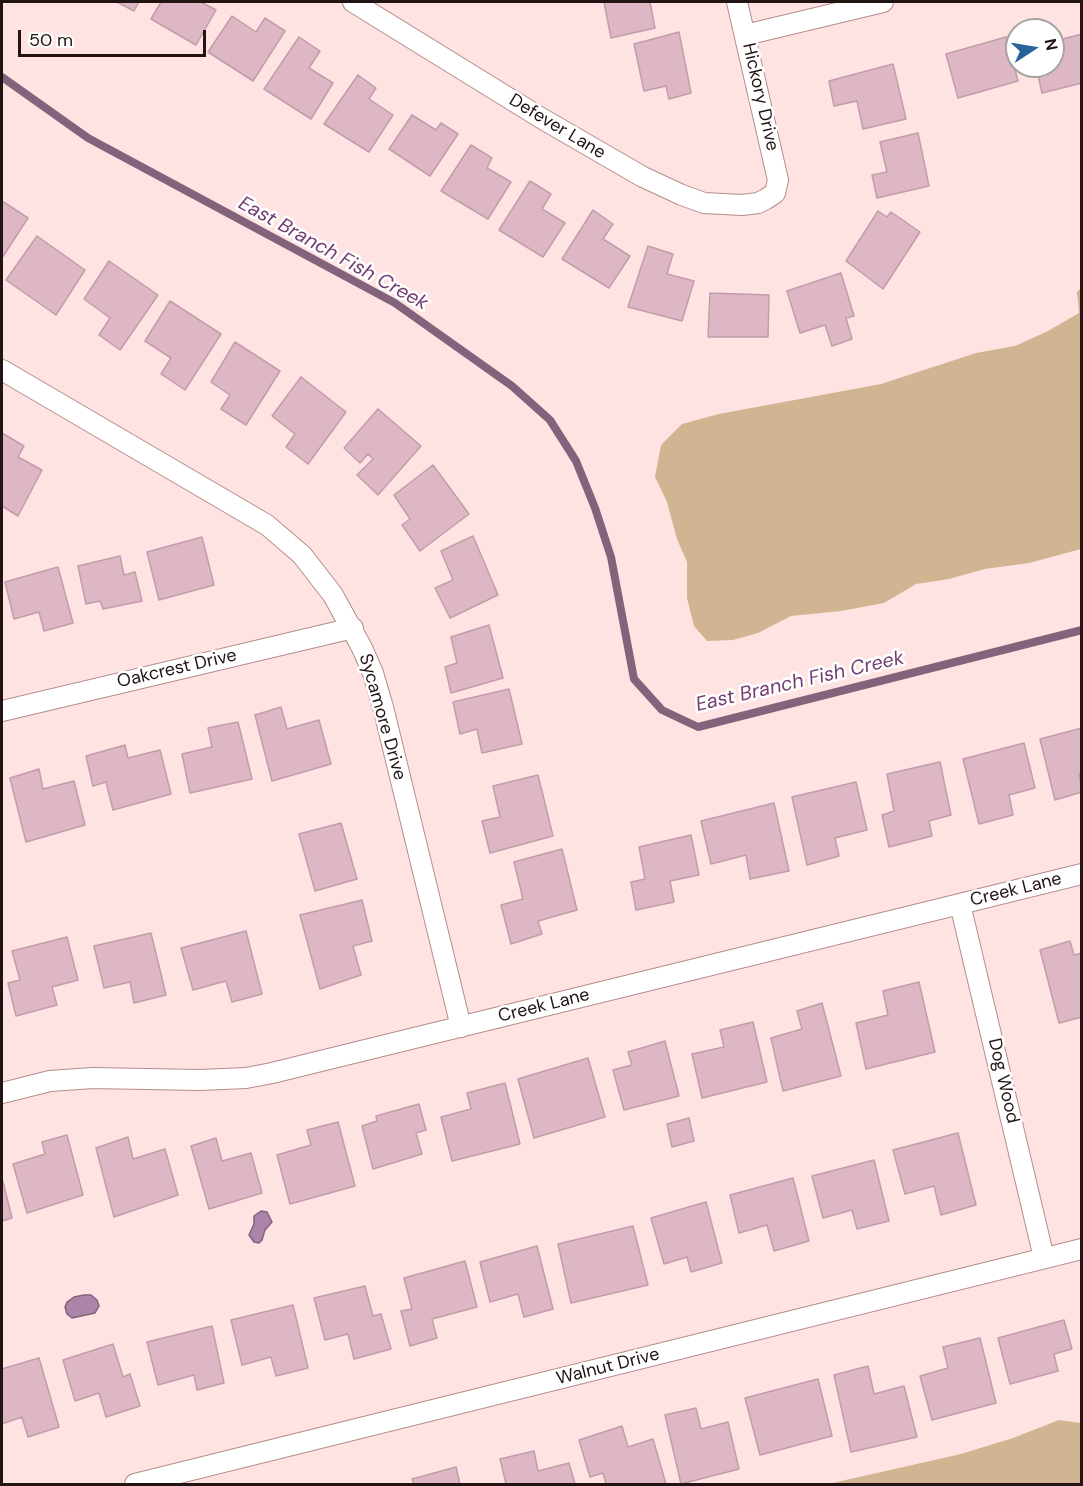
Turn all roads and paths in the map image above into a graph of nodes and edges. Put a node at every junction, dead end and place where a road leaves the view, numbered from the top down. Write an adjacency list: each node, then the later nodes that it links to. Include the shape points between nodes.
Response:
1 (353, 2): 5 (street, Defever Lane, via 551,124 682,195 704,203 742,205 758,203)
2 (737, 2): 4 (street, Hickory Drive)
3 (883, 2): 4 (street)
4 (745, 35): 5 (street, Hickory Drive, via 776,166)
5 (775, 193)
6 (2, 370): 7 (street, Sycamore Drive, via 267,525 318,573)
7 (353, 628): 8 (street, Oakcrest Drive); 11 (street, Sycamore Drive, via 383,707)
8 (2, 711)
9 (1082, 874): 10 (street, Creek Lane)
10 (960, 904): 11 (street, Creek Lane); 14 (street, Dog Wood)
11 (461, 1027): 12 (street, Creek Lane, via 246,1078 83,1078 50,1081)
12 (2, 1093)
13 (1082, 1249): 14 (street, Walnut Drive)
14 (1044, 1258): 15 (street, Walnut Drive)
15 (135, 1485)

